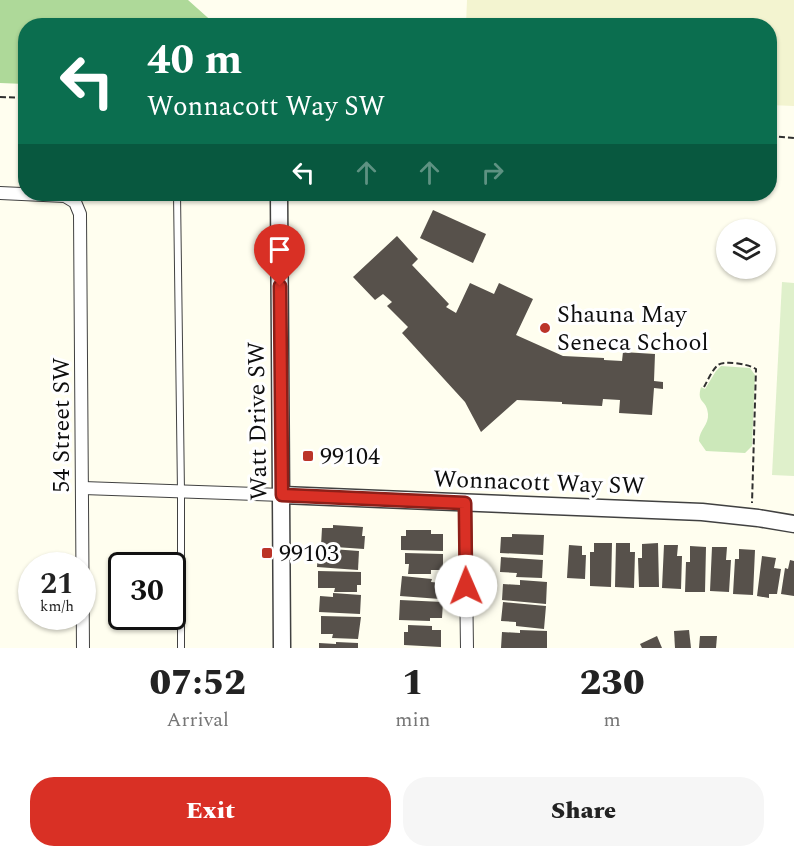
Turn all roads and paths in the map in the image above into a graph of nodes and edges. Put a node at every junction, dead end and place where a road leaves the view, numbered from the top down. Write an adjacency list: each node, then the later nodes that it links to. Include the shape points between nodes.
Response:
1 (0, 97): 2 (path)
2 (18, 98)
3 (777, 137): 4 (path)
4 (794, 138)
5 (0, 193): 6 (street, 54 Street SW)
6 (18, 194)
7 (73, 201): 11 (street, 54 Street SW, via 81,219)
8 (177, 201): 12 (lane)
9 (279, 201): 13 (street, Watt Drive SW)
10 (704, 387): 14 (path, via 722,363 747,364 756,369)
11 (83, 488): 12 (street); 17 (street, 54 Street SW)
12 (181, 492): 13 (street); 18 (lane)
13 (282, 495): 15 (street, Wonnacott Way SW); 19 (street, Watt Drive SW)
14 (752, 502)
15 (465, 503): 16 (street, Wonnacott Way SW, via 702,512); 20 (street)
16 (794, 524)
17 (83, 648)
18 (181, 648)
19 (282, 648)
20 (467, 648)

